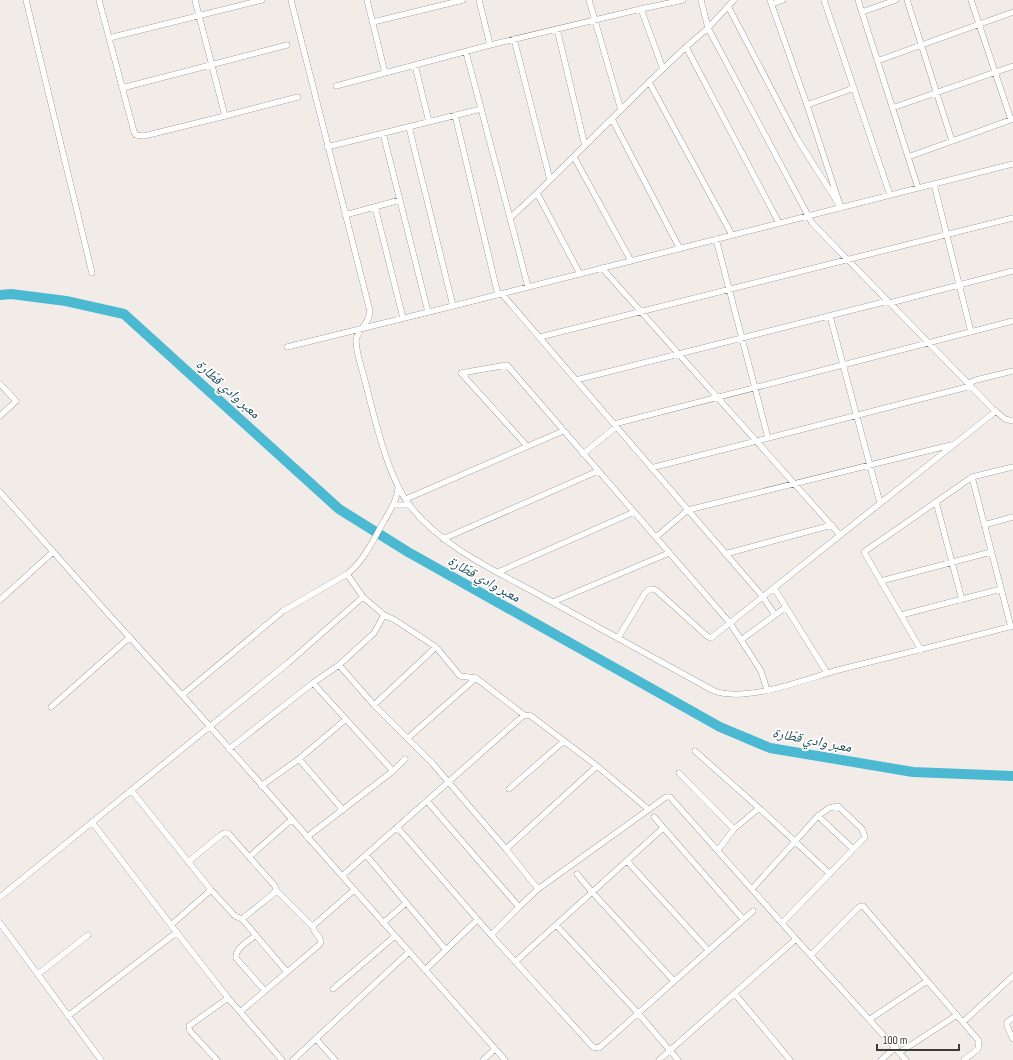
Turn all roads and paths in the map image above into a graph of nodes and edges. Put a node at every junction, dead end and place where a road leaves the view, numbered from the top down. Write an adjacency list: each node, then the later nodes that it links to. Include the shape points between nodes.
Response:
1 (26, 0): 88 (street)
2 (100, 0): 30 (street)
3 (195, 0): 24 (street)
4 (262, 0): 24 (street)
5 (291, 0): 63 (street)
6 (367, 0): 26 (street)
7 (464, 0): 26 (street)
8 (479, 0): 33 (street)
9 (590, 0): 25 (street)
10 (683, 0): 21 (street)
11 (700, 0): 28 (street)
12 (734, 0): 20 (street)
13 (783, 0): 19 (street)
14 (824, 0): 47 (street)
15 (858, 0): 22 (street)
16 (896, 0): 22 (street)
17 (907, 0): 34 (street)
18 (971, 0): 27 (street)
19 (771, 2): 50 (street)
20 (728, 6): 28 (street); 74 (street, via 798,140)
21 (641, 9): 25 (street); 41 (street)
22 (862, 12): 37 (street)
23 (1013, 12): 27 (street)
24 (199, 16): 30 (street); 38 (street)
25 (595, 20): 29 (street); 53 (street)
26 (373, 22): 43 (street)
27 (979, 24): 34 (street); 42 (street)
28 (708, 28): 35 (street); 76 (street)
29 (556, 29): 31 (street); 62 (street)
30 (109, 38): 46 (street)
31 (514, 39): 33 (street); 67 (street)
32 (287, 45): 38 (street)
33 (490, 45): 36 (street)
34 (921, 45): 37 (street); 48 (street)
35 (686, 47): 41 (street); 79 (street)
36 (466, 52): 39 (street); 52 (street)
37 (877, 61): 51 (street)
38 (211, 65): 46 (street); 55 (street)
39 (415, 65): 43 (street); 58 (street)
40 (1013, 66): 42 (street)
41 (663, 69): 44 (street)
42 (995, 72): 48 (street); 57 (street)
43 (386, 73): 45 (street)
44 (648, 82): 53 (street); 81 (street)
45 (336, 86)
46 (122, 88): 55 (street, via 134,132 139,136)
47 (854, 88): 50 (street); 71 (street)
48 (936, 92): 51 (street); 61 (street)
49 (298, 97): 55 (street)
50 (807, 105): 74 (street)
51 (892, 108): 65 (street)
52 (481, 109): 54 (street); 77 (street)
53 (621, 110): 56 (street)
54 (455, 115): 58 (street); 93 (street)
55 (225, 116)
56 (612, 119): 62 (street); 83 (street)
57 (1012, 120): 61 (street)
58 (429, 122): 59 (street)
59 (409, 127): 60 (street); 95 (street)
60 (383, 133): 63 (street); 72 (street)
61 (952, 142): 65 (street)
62 (585, 146): 64 (street)
63 (327, 147): 75 (street)
64 (574, 157): 67 (street); 85 (street)
65 (908, 158): 69 (street)
66 (1013, 164): 68 (street)
67 (550, 180): 70 (street)
68 (934, 184): 69 (street); 80 (street)
69 (918, 188): 71 (street)
70 (537, 193): 77 (street); 89 (street)
71 (890, 195): 74 (street)
72 (400, 200): 73 (street); 96 (street)
73 (375, 207): 75 (street); 99 (street)
74 (841, 208): 76 (street)
75 (345, 215): 101 (street, via 370,311 369,320)
76 (808, 216): 79 (street); 84 (street)
77 (510, 218): 91 (street)
78 (1013, 218): 80 (street)
79 (779, 224): 81 (street)
80 (947, 235): 84 (street); 90 (street)
81 (732, 236): 82 (street)
82 (716, 239): 83 (street); 92 (street)
83 (680, 248): 85 (street)
84 (848, 260): 92 (street); 94 (street)
85 (631, 261): 86 (street)
86 (602, 268): 89 (street); 97 (street)
87 (1013, 271): 90 (street)
88 (92, 273)
89 (580, 274): 91 (street)
90 (959, 285): 94 (street); 102 (street)
91 (528, 288): 93 (street)
92 (730, 290): 97 (street); 104 (street)
93 (500, 294): 95 (street); 103 (street)
94 (889, 302): 98 (street); 105 (street)
95 (454, 306): 96 (street)
96 (428, 312): 99 (street)
97 (641, 312): 103 (street); 107 (street)
98 (830, 316): 104 (street); 108 (street)
99 (403, 318): 101 (street)
100 (1013, 321): 102 (street)
101 (362, 328): 106 (street); 132 (street, via 356,337 356,343 373,413)
102 (971, 332): 105 (street)
103 (540, 338): 110 (street)
104 (742, 338): 107 (street); 113 (street)
105 (929, 342): 108 (street); 112 (street)
106 (286, 347)
107 (679, 354): 110 (street); 114 (street)
108 (842, 365): 113 (street); 116 (street)
109 (1013, 370): 112 (street, via 976,380)
110 (576, 380): 119 (street)
111 (0, 384): 117 (street, via 16,401)
112 (970, 385): 115 (street); 116 (street)
113 (755, 388): 114 (street); 121 (street)
114 (718, 397): 119 (street); 122 (street)
115 (996, 411): 118 (street); 123 (street)
116 (857, 415): 121 (street); 126 (street)
117 (0, 416)
118 (1012, 422)
119 (615, 426): 125 (street); 128 (street)
120 (563, 431): 124 (street); 124 (street, via 507,365 461,373); 125 (street)
121 (768, 438): 122 (street)
122 (756, 441): 128 (street); 131 (street)
123 (953, 444): 126 (street); 136 (street)
124 (527, 446): 134 (street)
125 (583, 454): 129 (street)
126 (870, 465): 131 (street); 136 (street)
127 (1013, 467): 130 (street)
128 (651, 468): 139 (street)
129 (598, 471): 140 (street); 146 (street)
130 (972, 477): 135 (street); 143 (street)
131 (795, 484): 139 (street); 142 (street)
132 (398, 487): 134 (street); 137 (street)
133 (0, 492): 147 (street)
134 (406, 499): 138 (street)
135 (936, 502): 151 (street); 154 (street, via 864,552)
136 (880, 503): 144 (street)
137 (394, 505): 138 (street); 153 (street, via 364,557)
138 (410, 505): 146 (street)
139 (688, 510): 145 (street); 150 (street)
140 (634, 512): 145 (street); 152 (street)
141 (1013, 517): 143 (street)
142 (832, 525): 144 (street); 150 (street)
143 (984, 525): 148 (street)
144 (840, 535): 155 (street)
145 (656, 537): 149 (street)
146 (443, 539): 152 (street)
147 (52, 552): 159 (street); 168 (street)
148 (991, 552): 151 (street); 156 (street)
149 (669, 553): 161 (street); 166 (street)
150 (725, 554): 158 (street)
151 (951, 562): 154 (street); 160 (street)
152 (498, 572): 161 (street)
153 (347, 574): 157 (street); 178 (street, via 283,611)
154 (881, 581): 165 (street)
155 (774, 588): 158 (street); 162 (street)
156 (1001, 589): 160 (street); 167 (street)
157 (363, 597): 163 (street); 183 (street, via 288,663)
158 (762, 597): 164 (street); 166 (street)
159 (0, 600)
160 (962, 600): 165 (street)
161 (553, 602): 169 (street)
162 (786, 606): 164 (street); 174 (street)
163 (384, 615): 171 (street); 173 (street, via 374,633)
164 (775, 615): 170 (street)
165 (901, 615): 172 (street)
166 (730, 623): 169 (street, via 711,638 656,590 648,589); 170 (street)
167 (1012, 626): 172 (street)
168 (130, 637): 178 (street); 180 (street)
169 (618, 638): 177 (street, via 722,694 736,695)
170 (741, 640): 177 (street, via 761,671)
171 (436, 648): 175 (street, via 460,676); 179 (street)
172 (921, 650): 174 (street)
173 (339, 666): 176 (street); 179 (street)
174 (827, 673): 177 (street)
175 (476, 678): 181 (street); 184 (street)
176 (313, 684): 182 (street); 186 (street)
177 (767, 690)
178 (182, 695): 183 (street)
179 (374, 706): 184 (street)
180 (51, 707)
181 (524, 715): 185 (street, via 531,716); 193 (street)
182 (345, 720): 188 (street); 191 (street)
183 (209, 726): 186 (street); 196 (street)
184 (408, 738): 193 (street)
185 (564, 741): 190 (street); 195 (street)
186 (229, 749): 194 (street)
187 (695, 750): 198 (street)
188 (299, 759): 194 (street); 200 (street)
189 (406, 759): 191 (street)
190 (597, 766): 199 (street); 210 (street)
191 (393, 771): 200 (street)
192 (679, 773): 207 (street)
193 (449, 782): 197 (street); 210 (street)
194 (261, 786): 203 (street)
195 (509, 789)
196 (130, 790): 204 (street); 216 (street)
197 (427, 801): 205 (street); 228 (street)
198 (759, 808): 207 (street); 209 (street)
199 (648, 809): 212 (street, via 670,797); 224 (street)
200 (343, 810): 208 (street)
201 (818, 816): 209 (street); 211 (street); 211 (street, via 829,808 838,806 862,829 864,837)
202 (654, 817): 206 (street)
203 (291, 820): 208 (street); 214 (street)
204 (92, 822): 226 (street); 236 (street)
205 (397, 827): 213 (street); 232 (street)
206 (663, 828): 215 (street); 231 (street)
207 (734, 829): 212 (street)
208 (307, 837): 219 (street)
209 (796, 842): 218 (street); 220 (street)
210 (506, 849): 224 (street)
211 (853, 849): 218 (street)
212 (718, 850): 220 (street)
213 (366, 855): 219 (street); 227 (street)
214 (249, 857): 216 (street, via 228,833 224,833); 222 (street)
215 (627, 861): 225 (street); 246 (street)
216 (188, 862): 221 (street)
217 (577, 874): 225 (street)
218 (830, 874): 234 (street)
219 (342, 876): 223 (street)
220 (752, 889): 234 (street)
221 (211, 890): 230 (street, via 235,916); 236 (street)
222 (276, 890): 230 (street); 238 (street)
223 (354, 890): 233 (street); 238 (street)
224 (538, 890): 228 (street)
225 (592, 892): 237 (street); 254 (street)
226 (0, 897)
227 (406, 903): 233 (street); 245 (street)
228 (519, 907): 242 (street)
229 (752, 911): 231 (street)
230 (242, 919): 241 (street)
231 (743, 919): 246 (street)
232 (477, 920): 242 (street); 245 (street)
233 (383, 923): 243 (street)
234 (782, 923): 244 (street)
235 (0, 924): 252 (street)
236 (171, 925): 239 (street)
237 (556, 925): 249 (street); 261 (street)
238 (313, 927): 251 (street, via 321,942)
239 (177, 932): 259 (street); 263 (street)
240 (88, 935): 252 (street)
241 (256, 935): 251 (street); 257 (street, via 237,951 236,958)
242 (491, 935): 249 (street)
243 (395, 936): 247 (street); 256 (street)
244 (796, 939): 248 (street); 258 (street)
245 (446, 950): 250 (street)
246 (708, 950): 254 (street)
247 (409, 952): 250 (street); 267 (street)
248 (811, 955): 255 (street, via 859,907 863,906); 265 (street)
249 (515, 962): 261 (street, via 593,1047 599,1048)
250 (425, 970): 270 (street)
251 (287, 972): 257 (street)
252 (38, 974): 263 (street)
253 (1013, 976): 266 (street)
254 (674, 981): 261 (street)
255 (927, 981): 262 (street); 265 (street)
256 (333, 988)
257 (265, 991): 260 (street)
258 (735, 994): 271 (street); 282 (street)
259 (228, 998): 260 (street); 274 (street, via 189,1026 190,1031)
260 (240, 1012): 275 (street)
261 (638, 1013): 271 (street)
262 (957, 1015): 266 (street); 272 (street)
263 (68, 1016): 273 (street)
264 (1013, 1018): 268 (street, via 1007,1022 1007,1026)
265 (870, 1019): 269 (street)
266 (963, 1022): 285 (street, via 979,1042 978,1049)
267 (316, 1039): 276 (street); 277 (street)
268 (1013, 1039)
269 (896, 1047): 272 (street); 283 (street)
270 (495, 1049): 278 (street); 279 (street)
271 (670, 1051): 280 (street); 281 (street)
272 (900, 1052): 284 (street)
273 (101, 1060)
274 (217, 1060)
275 (282, 1060)
276 (293, 1060)
277 (335, 1060)
278 (483, 1060)
279 (505, 1060)
280 (659, 1060)
281 (678, 1060)
282 (790, 1060)
283 (881, 1060)
284 (906, 1060)
285 (965, 1060)

